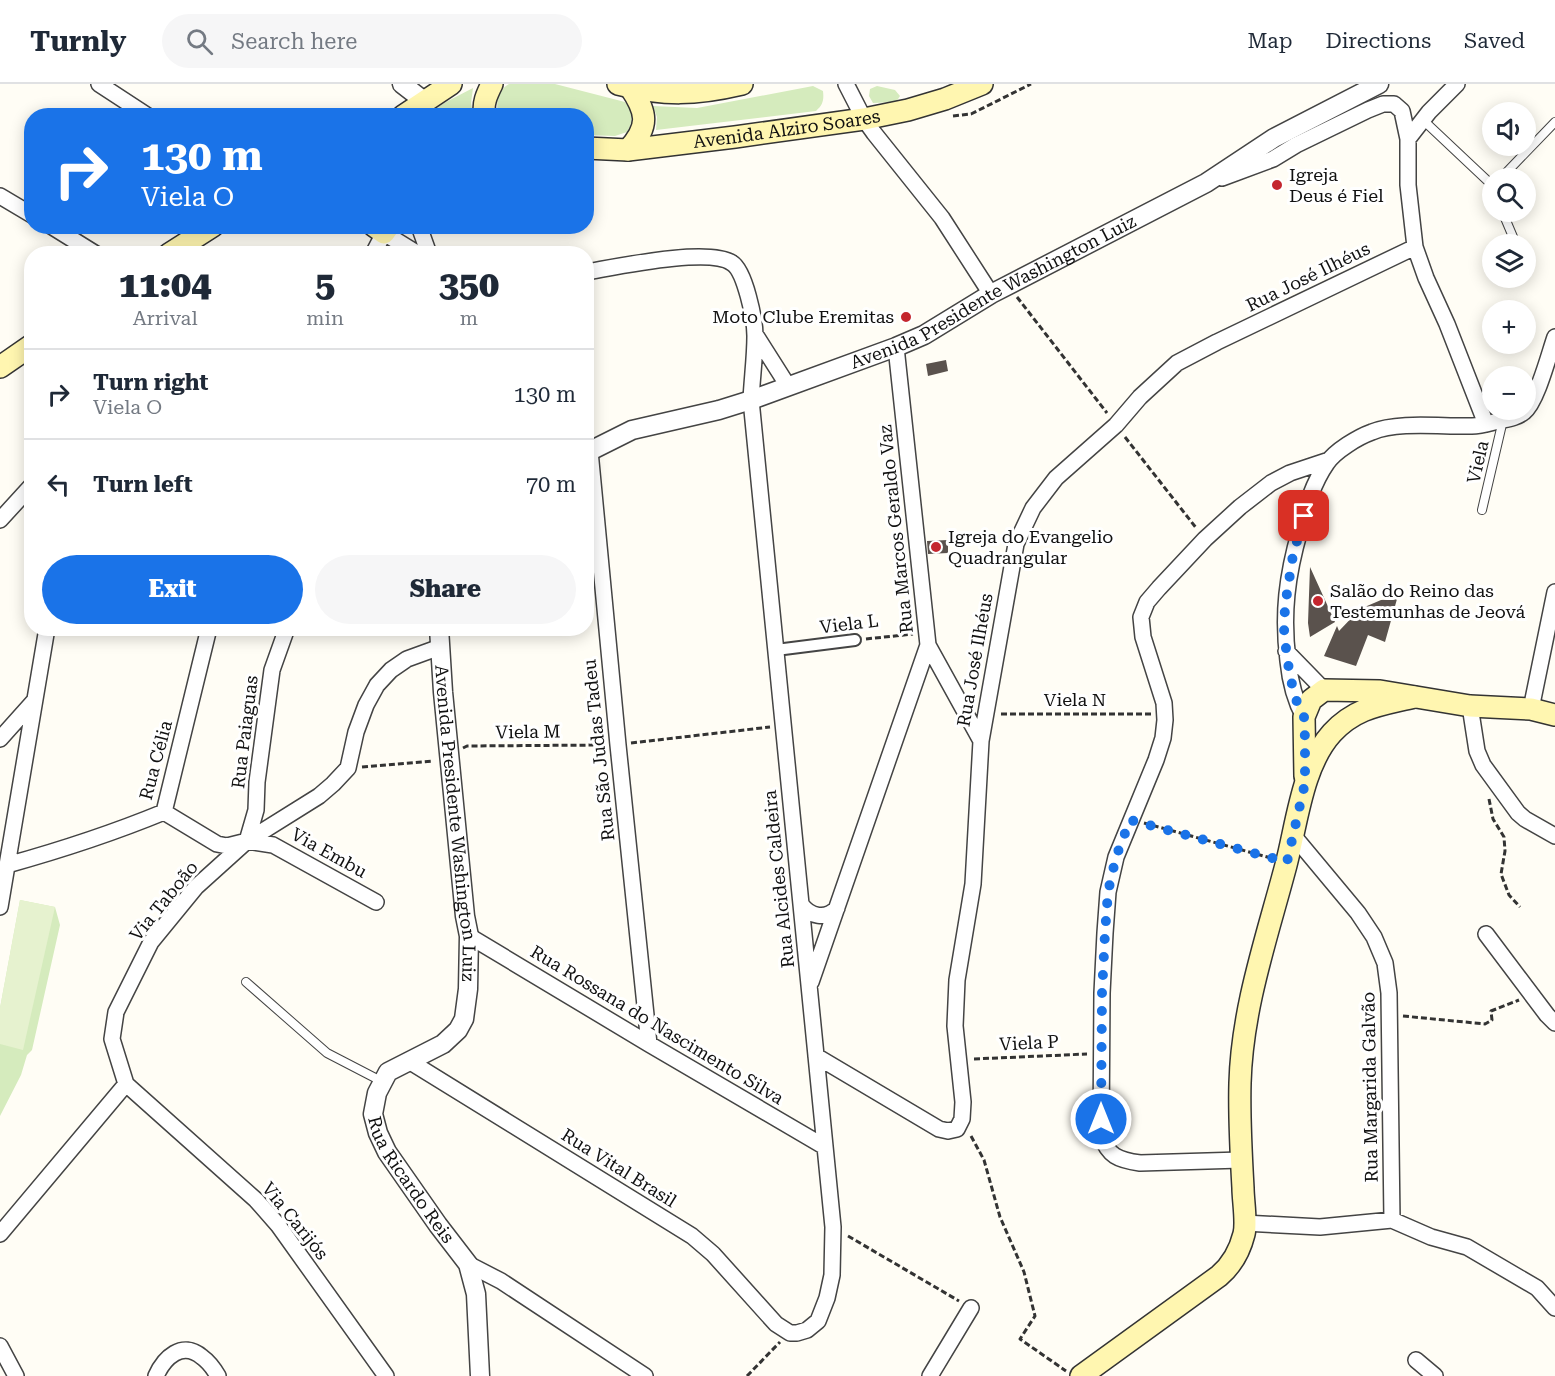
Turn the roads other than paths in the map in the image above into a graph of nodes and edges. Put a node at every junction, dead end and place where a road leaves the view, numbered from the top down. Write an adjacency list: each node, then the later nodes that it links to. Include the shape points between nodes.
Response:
1 (99, 84): 12 (street)
2 (402, 84): 11 (street)
3 (451, 84): 11 (main road)
4 (492, 84): 14 (main road)
5 (741, 84): 10 (main road, via 677,94)
6 (846, 84): 15 (street)
7 (982, 84): 15 (main road, Avenida Alziro Soares, via 908,110)
8 (1379, 84): 23 (street, Avenida Presidente Washington Luiz, via 1274,138)
9 (1457, 84): 16 (street)
10 (624, 86): 20 (main road, via 640,102 644,113 639,137)
11 (424, 101): 13 (main road)
12 (136, 108)
13 (414, 108)
14 (484, 108)
15 (864, 119): 20 (main road, Avenida Alziro Soares); 34 (street, via 942,218)
16 (1423, 120): 18 (street); 22 (lane)
17 (1555, 122): 21 (lane)
18 (1408, 139): 23 (street, via 1402,111 1394,104 1383,104 1273,159); 32 (street)
19 (594, 148): 20 (main road, Avenida Alziro Soares)
20 (628, 150)
21 (1511, 168)
22 (1482, 176)
23 (1206, 183): 34 (street, Avenida Presidente Washington Luiz)
24 (0, 196): 25 (street)
25 (24, 210)
26 (64, 234): 29 (street)
27 (200, 234): 30 (main road)
28 (389, 234): 31 (street)
29 (83, 246)
30 (182, 246)
31 (406, 246)
32 (1415, 247): 44 (street); 69 (street, Rua José Ilhéus, via 1177,363 1056,478 1033,508 1016,544)
33 (594, 271): 35 (street, via 680,258 719,257 740,272)
34 (991, 294): 37 (street, Avenida Presidente Washington Luiz, via 924,335)
35 (755, 334): 40 (street); 42 (street)
36 (1555, 337): 41 (street)
37 (896, 347): 40 (street, Avenida Presidente Washington Luiz); 56 (street, Rua Marcos Geraldo Vaz)
38 (24, 353): 39 (main road)
39 (0, 367)
40 (789, 387): 42 (street, Avenida Presidente Washington Luiz)
41 (1536, 391)
42 (751, 400): 45 (street, Avenida Presidente Washington Luiz, via 632,430); 58 (street, Rua Alcides Caldeira)
43 (1503, 420): 44 (street); 48 (lane, Viela)
44 (1486, 424): 46 (street, via 1374,430)
45 (594, 449)
46 (1329, 460): 59 (street, via 1314,485 1293,555 1285,606); 91 (street, via 1271,483 1240,507 1204,539 1147,602 1141,617 1143,637 1164,703 1163,738 1116,857 1108,892 1101,1135 1109,1153 1128,1161)
47 (24, 493): 50 (street)
48 (1482, 510)
49 (594, 511): 85 (street, Rua São Judas Tadeu)
50 (0, 520)
51 (1555, 592): 64 (street)
52 (46, 636): 62 (street)
53 (206, 636): 71 (street, Rua Célia)
54 (284, 636): 74 (street, Rua Paiaguas, via 272,670 256,810)
55 (440, 638): 74 (street, Via Taboão, via 391,670 377,685 359,723 348,768 333,784); 81 (street, Avenida Presidente Washington Luiz)
56 (927, 638): 69 (street); 79 (street, Rua Marcos Geraldo Vaz)
57 (855, 640): 58 (street, Viela L)
58 (776, 650): 77 (street, Rua Alcides Caldeira)
59 (1287, 651): 60 (street); 66 (street, via 1294,695)
60 (1324, 690): 61 (main road, via 1380,691); 66 (main road, via 1311,700); 67 (main road, via 1344,713)
61 (1414, 697): 63 (main road); 67 (main road, via 1363,709)
62 (34, 701): 68 (street); 75 (street)
63 (1470, 706): 64 (main road); 73 (street, via 1476,752 1483,765 1518,813)
64 (1531, 709): 65 (main road)
65 (1555, 715)
66 (1304, 717): 67 (main road, via 1313,725); 70 (main road)
67 (1337, 729): 70 (main road)
68 (0, 739)
69 (981, 741): 86 (street, Rua José Ilhéus, via 973,884 957,980 955,1026 963,1102 957,1129 939,1129)
70 (1305, 783): 72 (main road)
71 (164, 812): 74 (street, Via Embu, via 217,844); 75 (street, Rua Célia, via 76,845)
72 (1293, 835): 91 (main road, via 1245,1033 1240,1083); 92 (street, Rua Margarida Galvão, via 1359,913 1385,963 1389,993)
73 (1555, 836)
74 (247, 841): 76 (street, Via Embu, via 273,844); 89 (street, Via Taboão, via 196,887 151,942 116,1011 112,1039)
75 (7, 864): 78 (street)
76 (376, 902)
77 (801, 904): 79 (street, via 806,911 825,916); 83 (street, Rua Alcides Caldeira)
78 (0, 907)
79 (837, 908): 83 (street, Rua Marcos Geraldo Vaz)
80 (1486, 934): 84 (street)
81 (469, 936): 85 (street, Rua Rossana do Nascimento Silva); 87 (street, Avenida Presidente Washington Luiz, via 464,1019 443,1044)
82 (246, 982): 88 (lane, via 327,1053)
83 (809, 987): 86 (street, Rua Alcides Caldeira)
84 (1555, 1023)
85 (650, 1044): 90 (street, Rua Rossana do Nascimento Silva)
86 (816, 1056): 90 (street, Rua Alcides Caldeira)
87 (409, 1061): 88 (street, via 388,1072); 98 (street, Rua Vital Brasil, via 692,1236 776,1324)
88 (382, 1082): 95 (street, Rua Ricardo Reis, via 373,1114 378,1133 401,1173)
89 (126, 1084): 94 (street); 105 (street, Via Carijós, via 256,1200)
90 (825, 1147): 98 (street, Rua Alcides Caldeira, via 832,1275 818,1321 807,1330)
91 (1241, 1160): 93 (main road)
92 (1392, 1220): 93 (street, via 1320,1227); 97 (street, via 1467,1247 1537,1288)
93 (1244, 1223): 101 (main road, via 1245,1232 1227,1269)
94 (0, 1234)
95 (468, 1264): 106 (street, Rua Ricardo Reis, via 476,1294); 107 (street, via 501,1281)
96 (971, 1308): 108 (street)
97 (1555, 1308)
98 (790, 1333)
99 (0, 1347): 102 (street)
100 (1416, 1360): 109 (street)
101 (1074, 1374)
102 (16, 1376)
103 (156, 1376): 104 (street, via 161,1364 177,1351 189,1350 201,1355)
104 (218, 1376)
105 (386, 1376)
106 (480, 1376)
107 (645, 1376)
108 (930, 1376)
109 (1435, 1376)

